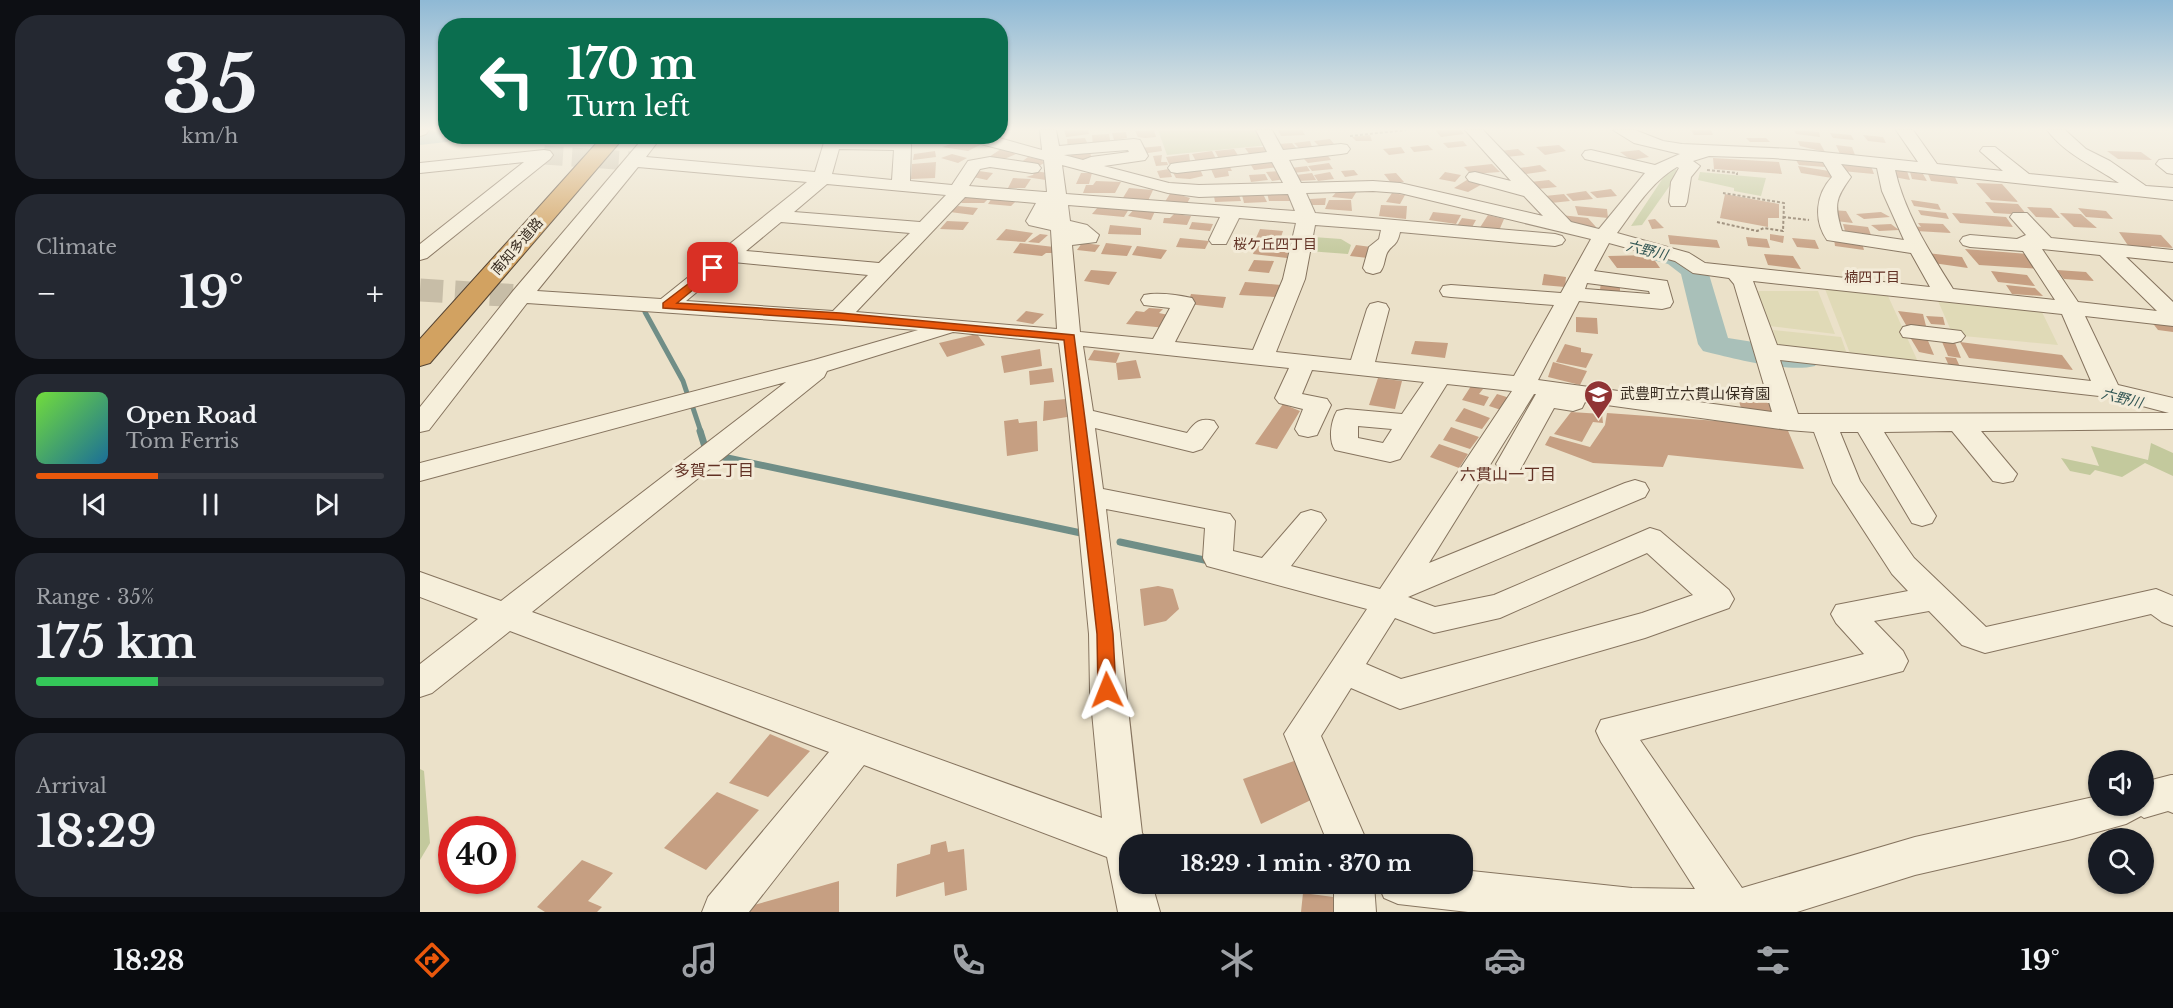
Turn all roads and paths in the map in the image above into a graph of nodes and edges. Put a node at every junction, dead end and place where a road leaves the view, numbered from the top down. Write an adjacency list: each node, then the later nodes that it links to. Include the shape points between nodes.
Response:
1 (522, 173): 53 (street)
2 (563, 173): 69 (highway, 南知多道路)
3 (583, 173): 75 (highway, 南知多道路)
4 (622, 173): 62 (street)
5 (754, 173): 25 (street)
6 (824, 173): 25 (street)
7 (902, 173): 27 (street)
8 (969, 173): 29 (street)
9 (1060, 173): 36 (street)
10 (1142, 173): 24 (street)
11 (1202, 173): 24 (street)
12 (1286, 173): 28 (street)
13 (1514, 173): 31 (street)
14 (1657, 173): 48 (street)
15 (1680, 173): 34 (street)
16 (1735, 173): 22 (path)
17 (1839, 173): 43 (street, via 1842,177 1829,190)
18 (1888, 173): 51 (street, via 1890,189)
19 (1958, 173): 26 (street)
20 (2016, 173): 26 (street)
21 (2115, 173): 30 (street)
22 (1737, 175)
23 (1475, 177): 31 (street)
24 (1174, 178): 28 (street, via 1199,192)
25 (822, 179): 27 (street); 37 (street)
26 (2024, 179): 30 (street)
27 (901, 185): 29 (street)
28 (1293, 185): 40 (street); 46 (street, via 1337,176 1381,177 1411,191)
29 (958, 191): 36 (street); 45 (street)
30 (2143, 191): 33 (street)
31 (1532, 192): 46 (street)
32 (1723, 193): 38 (path, via 1784,202)
33 (2173, 194)
34 (1678, 202)
35 (1232, 212): 36 (street); 40 (street); 47 (street)
36 (1057, 215): 41 (street); 72 (street)
37 (777, 216): 45 (street); 54 (street)
38 (1783, 217): 42 (path, via 1783,231 1757,231); 43 (path)
39 (2020, 217): 50 (street)
40 (1307, 218): 44 (street); 76 (street, via 1294,279)
41 (1095, 221)
42 (1717, 222)
43 (1830, 223): 51 (street, via 1834,236)
44 (1392, 225): 48 (street); 57 (street, via 1388,242 1379,247)
45 (925, 228): 58 (street)
46 (1566, 229): 48 (street)
47 (1219, 240)
48 (1601, 240): 56 (street, via 1682,257 1700,269); 60 (street)
49 (1970, 242): 50 (street)
50 (2038, 244): 52 (street); 65 (street)
51 (1917, 248): 61 (street)
52 (2106, 249): 55 (street); 68 (street)
53 (420, 254)
54 (728, 255): 58 (street); 64 (street)
55 (2173, 256)
56 (1725, 267): 61 (street); 74 (street, via 1744,283)
57 (1373, 268)
58 (885, 270): 67 (street)
59 (1463, 289): 60 (street)
60 (1574, 290): 82 (street)
61 (1945, 294): 65 (street)
62 (521, 296): 64 (street); 93 (street)
63 (1152, 300): 73 (street, via 1184,303)
64 (667, 305): 67 (street)
65 (2068, 306): 68 (street); 83 (street)
66 (1378, 309): 79 (street)
67 (840, 316): 70 (street)
68 (2173, 316)
69 (420, 326)
70 (958, 326): 72 (street); 78 (street)
71 (1933, 334): 80 (street)
72 (1070, 337): 73 (street); 86 (street)
73 (1161, 346): 76 (street)
74 (1768, 354): 80 (street); 89 (street)
75 (420, 357)
76 (1262, 357): 77 (street)
77 (1303, 362): 79 (street); 95 (street, via 1288,398 1318,405)
78 (823, 365): 97 (street); 108 (street)
79 (1361, 368): 81 (street)
80 (1948, 372): 83 (street)
81 (1440, 377): 82 (street); 90 (street)
82 (1525, 385): 84 (street); 105 (street)
83 (2108, 390): 85 (street)
84 (1633, 401): 89 (street); 96 (street, via 1634,411 1546,399)
85 (2173, 406)
86 (1081, 416): 94 (street, via 1193,443); 100 (street)
87 (1958, 421): 88 (street); 92 (street); 98 (street)
88 (2173, 421)
89 (1788, 422): 91 (street)
90 (1412, 423)
91 (1824, 423): 92 (street); 106 (street, via 1847,483 1902,567)
92 (1866, 423): 101 (street)
93 (420, 424)
94 (1205, 427)
95 (1308, 429)
96 (1510, 464)
97 (420, 472)
98 (2003, 474)
99 (1635, 490): 105 (street)
100 (1090, 496): 103 (street, via 1220,521 1218,558); 115 (street)
101 (1922, 516)
102 (1311, 520): 103 (street)
103 (1269, 571): 105 (street)
104 (420, 584): 108 (street)
105 (1393, 596): 109 (street); 109 (street, via 1434,620 1500,606 1650,539 1718,598 1645,625 1400,694)
106 (1935, 598): 107 (street, via 1974,636 1985,640 2156,601); 122 (street, via 1847,614 1891,661 1614,731)
107 (2173, 613)
108 (504, 617): 110 (street); 111 (street)
109 (1345, 670): 116 (street, via 1302,734)
110 (420, 683)
111 (856, 747): 117 (street); 123 (street)
112 (2173, 795): 113 (street, via 2171,792)
113 (2154, 797)
114 (2090, 816): 122 (street, via 1916,856)
115 (1126, 834)
116 (1344, 834)
117 (1119, 858)
118 (1473, 892): 121 (street)
119 (1135, 894): 124 (street)
120 (1354, 894): 125 (street)
121 (1687, 911): 122 (street)
122 (1733, 911)
123 (723, 912)
124 (1139, 912)
125 (1355, 912)

